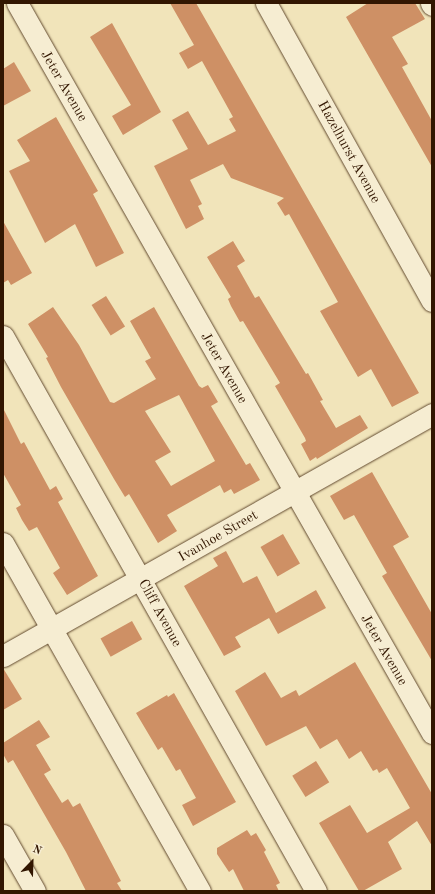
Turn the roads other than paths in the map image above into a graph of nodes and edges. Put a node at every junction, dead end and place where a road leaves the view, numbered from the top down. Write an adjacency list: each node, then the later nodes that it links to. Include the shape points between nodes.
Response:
1 (17, 3): 6 (street, Jeter Avenue)
2 (266, 3): 3 (street, Hazelhurst Avenue)
3 (432, 301)
4 (3, 336): 8 (street, Cliff Avenue)
5 (432, 414): 6 (street, Ivanhoe Street)
6 (294, 492): 8 (street, Ivanhoe Street); 11 (street, Jeter Avenue)
7 (3, 542): 9 (street)
8 (141, 580): 9 (street, Ivanhoe Street); 15 (street, Cliff Avenue)
9 (53, 630): 10 (street, Ivanhoe Street); 14 (street)
10 (3, 656)
11 (432, 733)
12 (4, 840): 13 (street)
13 (36, 891)
14 (200, 891)
15 (316, 891)

